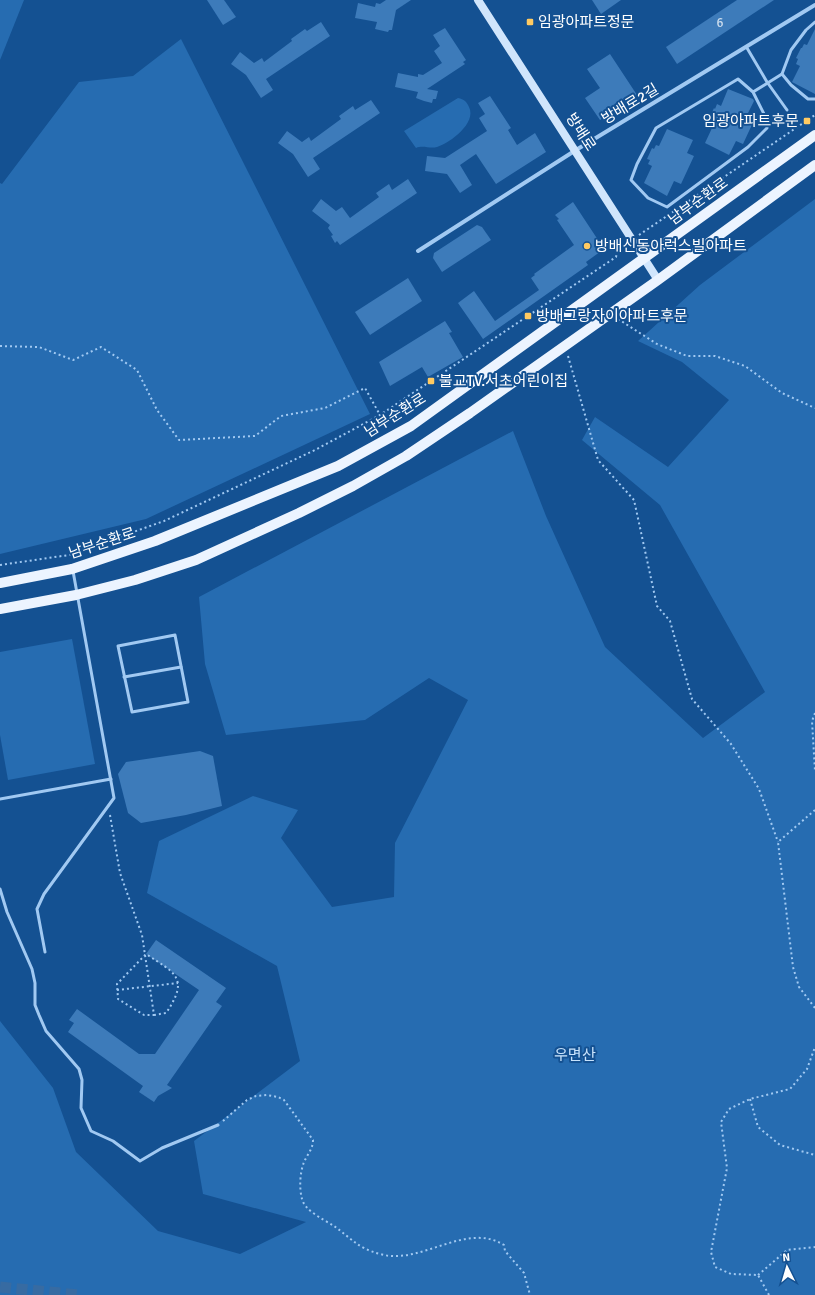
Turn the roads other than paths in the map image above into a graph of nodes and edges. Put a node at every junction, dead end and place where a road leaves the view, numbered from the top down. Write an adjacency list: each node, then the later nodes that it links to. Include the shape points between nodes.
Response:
1 (478, 0): 11 (main road, 방배로)
2 (815, 5): 4 (street, 방배로2길)
3 (815, 22): 5 (lane, via 791,50)
4 (747, 48): 6 (lane); 11 (street, 방배로2길)
5 (782, 74): 6 (lane); 8 (lane, via 808,99)
6 (767, 82): 7 (lane); 9 (lane)
7 (753, 92): 7 (lane, via 738,79 656,128 631,180 656,203 667,207 674,202 748,148 767,128 767,120)
8 (815, 99)
9 (787, 110)
10 (815, 135): 14 (main road, 남부순환로)
11 (576, 150): 13 (street, 방배로2길); 14 (main road, 방배로)
12 (815, 165): 15 (main road)
13 (418, 251)
14 (645, 258): 15 (main road, 방배로); 16 (main road, 남부순환로, via 411,426 338,466 155,542)
15 (658, 280): 18 (main road, via 406,456 299,513 196,560 135,580)
16 (72, 569): 17 (main road, 남부순환로); 18 (lane)
17 (0, 583)
18 (76, 595): 19 (main road); 22 (lane)
19 (0, 609)
20 (181, 667): 21 (lane); 21 (lane, via 174,635 118,646); 21 (lane, via 188,702 132,712)
21 (124, 677)
22 (111, 779): 23 (lane); 25 (lane, via 114,798 44,894 37,909)
23 (0, 799)
24 (0, 889): 26 (lane, via 7,912 32,969 35,1005 46,1031 79,1069 82,1080 81,1108 91,1131 140,1160)
25 (45, 952)
26 (218, 1125)

